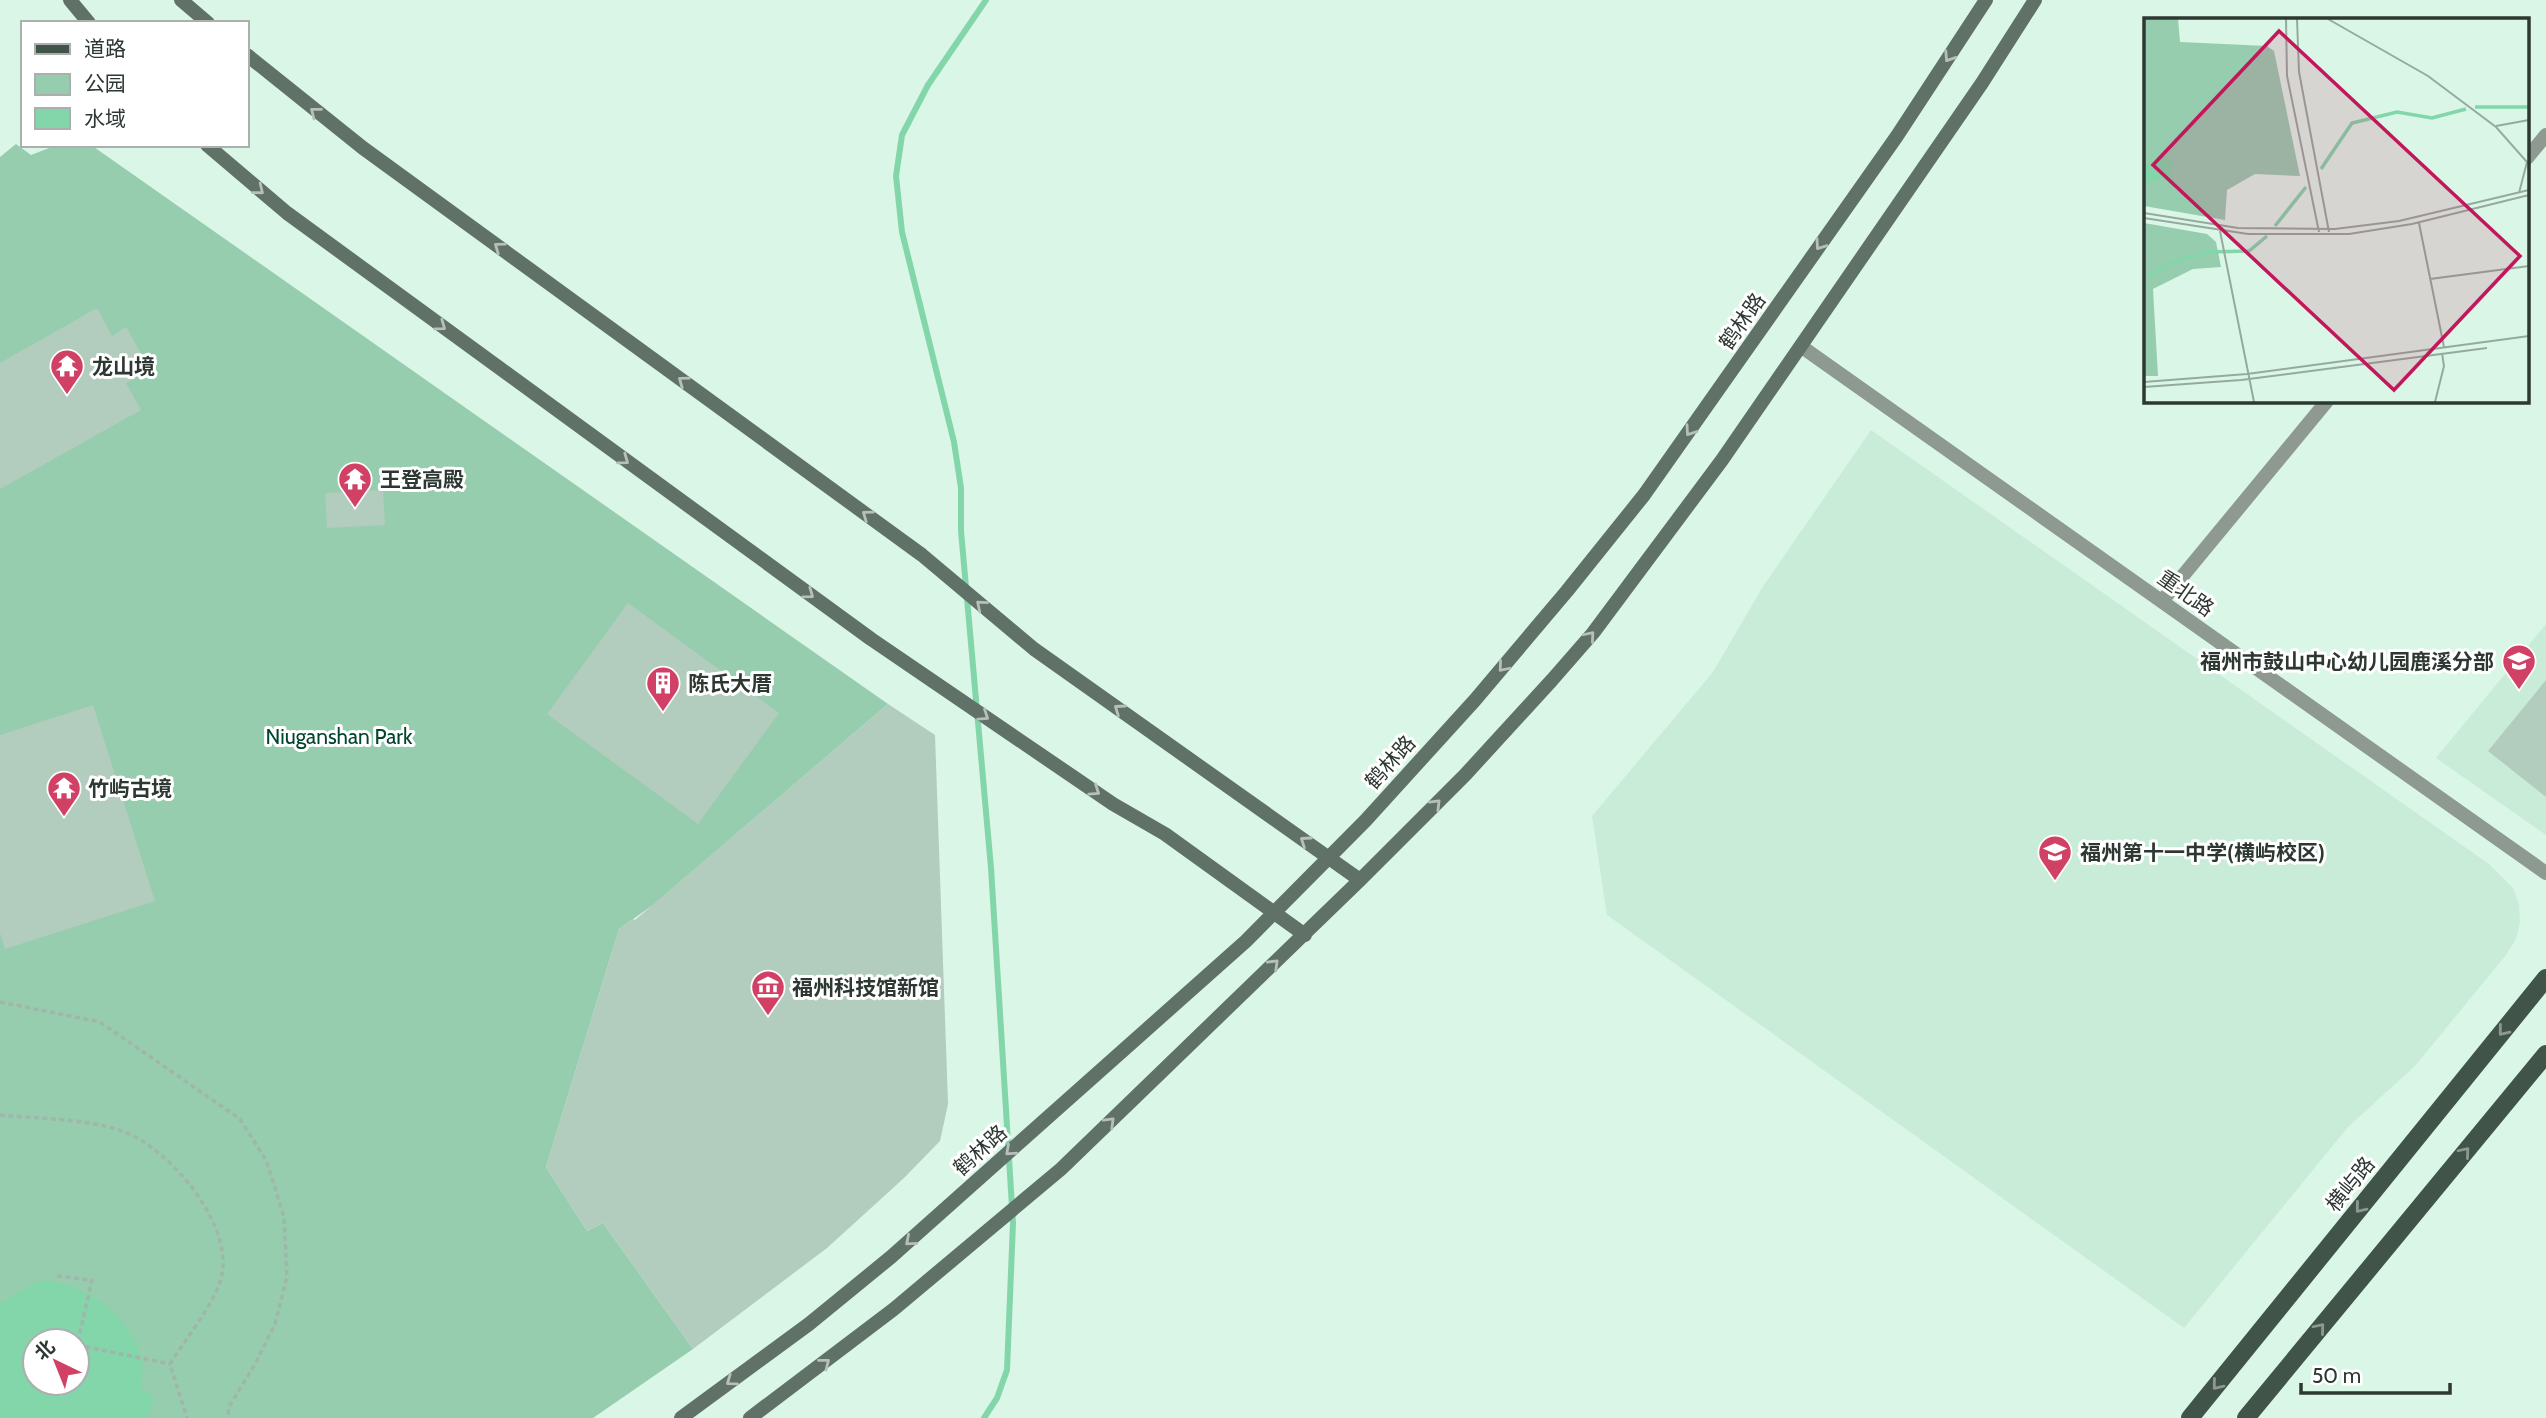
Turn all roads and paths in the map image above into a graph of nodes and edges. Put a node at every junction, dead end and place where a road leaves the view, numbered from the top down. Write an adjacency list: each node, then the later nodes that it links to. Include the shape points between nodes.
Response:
1 (69, 0): 6 (main road)
2 (181, 0): 7 (main road)
3 (190, 0): 8 (main road)
4 (1986, 0): 16 (main road, 鹤林路, one-way to 16, via 1897,136 1644,495 1475,700)
5 (2035, 0): 13 (main road)
6 (87, 21)
7 (207, 21)
8 (207, 21)
9 (248, 56): 16 (main road, one-way to 9, via 1034,649 922,555 346,136)
10 (2546, 135): 12 (street)
11 (209, 147): 19 (main road, one-way to 19, via 287,213 871,639)
12 (2528, 157)
13 (1802, 347): 15 (street, 重北路); 18 (main road, one-way to 13, via 1474,766 1593,633)
14 (2326, 402): 15 (street)
15 (2162, 601): 17 (street, 重北路)
16 (1329, 858): 18 (main road); 19 (main road, 鹤林路)
17 (2546, 873)
18 (1360, 880): 20 (main road)
19 (1275, 912): 20 (main road); 29 (main road, 鹤林路, one-way to 29, via 891,1257)
20 (1305, 935): 30 (main road, one-way to 20, via 964,1252 1061,1169)
21 (2546, 978): 31 (main road, 横屿路, one-way to 31)
22 (0, 1002): 28 (path, via 100,1022 240,1119 266,1160 285,1217 287,1277 275,1324)
23 (2546, 1054): 32 (main road, one-way to 23)
24 (0, 1115): 26 (path, via 125,1132 161,1155 194,1189 215,1228 223,1271 214,1296)
25 (57, 1276): 26 (path, via 92,1280 77,1345)
26 (170, 1364): 27 (path)
27 (187, 1418)
28 (227, 1418)
29 (681, 1418)
30 (750, 1418)
31 (2190, 1418)
32 (2245, 1418)

